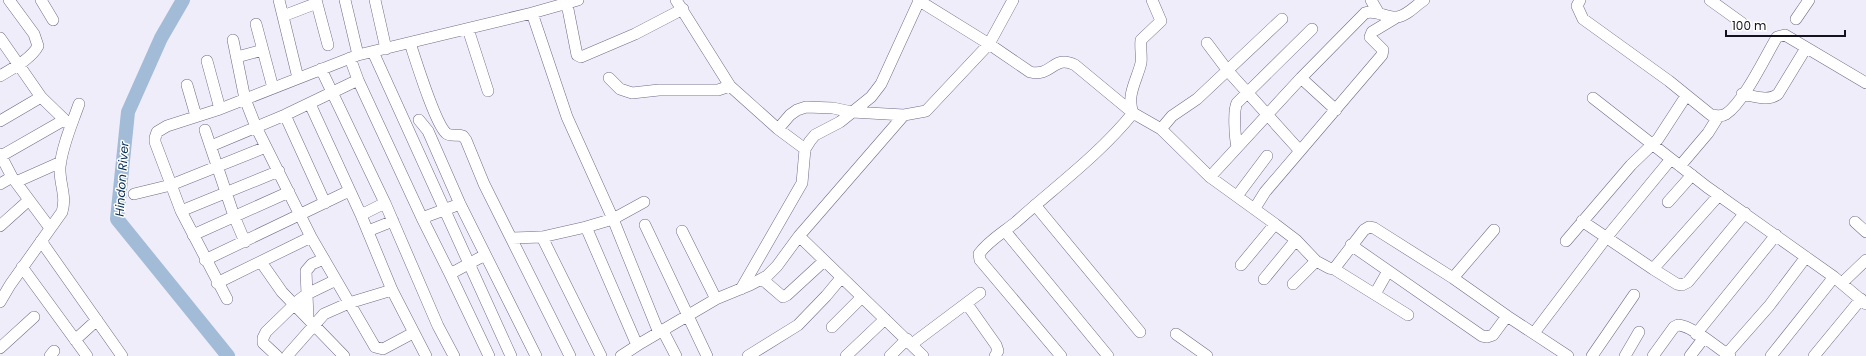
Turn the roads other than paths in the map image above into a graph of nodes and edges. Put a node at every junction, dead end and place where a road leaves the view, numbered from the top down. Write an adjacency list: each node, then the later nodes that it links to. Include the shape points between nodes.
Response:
1 (9, 0): 42 (street, via 37,40 38,46)
2 (41, 0): 24 (street)
3 (279, 0): 20 (street)
4 (345, 0): 39 (street)
5 (375, 0): 35 (street)
6 (578, 0): 16 (street)
7 (1013, 0): 33 (street)
8 (1152, 0): 68 (street, via 1161,21 1160,25 1141,40 1141,62 1131,95 1130,106)
9 (1371, 0): 18 (street)
10 (1423, 0): 21 (street)
11 (1710, 0): 25 (street)
12 (1809, 0): 23 (street)
13 (919, 1): 33 (street); 67 (street, via 881,84 871,97)
14 (316, 2): 20 (street); 34 (street)
15 (1575, 2): 58 (street, via 1582,19 1669,80)
16 (567, 4): 17 (street, via 577,55 581,57 635,34); 19 (street)
17 (680, 5): 52 (street)
18 (1378, 12): 21 (street); 48 (street, via 1365,13)
19 (532, 14): 27 (street); 120 (street, via 567,117)
20 (283, 16): 46 (street)
21 (1397, 17): 66 (street, via 1372,32 1370,37 1383,52)
22 (1282, 19): 44 (street)
23 (1796, 19)
24 (52, 20)
25 (1742, 23)
26 (256, 24): 37 (street)
27 (468, 29): 32 (street); 54 (street)
28 (1312, 29): 56 (street)
29 (0, 38): 42 (street)
30 (233, 40): 40 (street)
31 (1207, 43): 44 (street)
32 (410, 44): 35 (street); 64 (street)
33 (989, 44): 68 (street, via 1030,72 1038,74 1045,73 1058,62 1067,61); 70 (street, via 926,110)
34 (328, 45)
35 (386, 48): 38 (street)
36 (1806, 48): 50 (street); 57 (street, via 1774,97); 57 (street, via 1785,35 1777,37)
37 (263, 50): 40 (street); 53 (street)
38 (373, 52): 39 (street); 78 (street)
39 (354, 56): 43 (street); 49 (street)
40 (237, 57): 61 (street)
41 (207, 61): 65 (street)
42 (19, 64): 45 (street); 59 (street)
43 (321, 69): 46 (street); 55 (street)
44 (1228, 71): 56 (street); 80 (street, via 1196,100 1172,116)
45 (0, 76)
46 (298, 78): 53 (street)
47 (609, 78): 52 (street, via 620,89 632,93 659,90 718,90)
48 (1300, 78): 66 (street); 71 (street)
49 (358, 80): 55 (street); 119 (street)
50 (1866, 83)
51 (187, 85): 72 (street)
52 (730, 86): 79 (street)
53 (273, 88): 61 (street)
54 (488, 91)
55 (332, 92): 63 (street); 109 (street)
56 (1246, 93): 71 (street); 85 (street, via 1234,110)
57 (1742, 94): 73 (street, via 1726,114)
58 (1686, 96): 73 (street, via 1711,115); 82 (street)
59 (41, 97): 75 (street); 76 (street)
60 (1593, 98): 82 (street)
61 (245, 99): 65 (street); 77 (street)
62 (79, 104): 76 (street)
63 (310, 104): 69 (street); 99 (street)
64 (433, 108): 74 (street, via 424,112); 139 (street, via 444,132 448,135 463,136 466,140 484,184)
65 (220, 109): 72 (street)
66 (1336, 110): 87 (street)
67 (852, 112): 70 (street); 79 (street, via 806,107 797,110); 86 (street, via 840,122 815,135)
68 (1133, 113): 80 (street); 111 (street, via 1105,143)
69 (284, 115): 77 (street); 108 (street)
70 (904, 115): 137 (street)
71 (1266, 115): 85 (street); 87 (street)
72 (196, 116): 98 (street, via 160,129 155,134 155,142)
73 (1718, 117): 91 (street, via 1708,133)
74 (419, 120): 78 (street); 110 (street, via 428,131)
75 (0, 121)
76 (68, 123): 88 (street); 90 (street)
77 (256, 127): 83 (street); 84 (street)
78 (408, 128): 113 (street)
79 (778, 129): 86 (street)
80 (1161, 129): 95 (street)
81 (205, 130): 83 (street)
82 (1653, 144): 91 (street); 122 (street)
83 (211, 146): 92 (street)
84 (266, 147): 92 (street); 93 (street)
85 (1237, 147): 95 (street)
86 (805, 149): 169 (street, via 802,183)
87 (1300, 151): 112 (street, via 1265,192)
88 (0, 155): 96 (street)
89 (1267, 156): 104 (street)
90 (61, 162): 96 (street); 128 (street, via 65,203 62,212)
91 (1676, 162): 94 (street); 140 (street)
92 (217, 166): 98 (street); 102 (street)
93 (279, 171): 100 (street); 102 (street)
94 (1692, 174): 103 (street); 107 (street)
95 (1210, 177): 104 (street)
96 (14, 179): 97 (street); 105 (street)
97 (0, 184)
98 (171, 185): 101 (street); 114 (street)
99 (349, 191): 108 (street); 117 (street)
100 (289, 192): 116 (street); 118 (street)
101 (134, 194)
102 (226, 194): 114 (street); 118 (street)
103 (1719, 195): 115 (street); 158 (street)
104 (1237, 196): 112 (street)
105 (30, 200): 125 (street); 128 (street)
106 (644, 202): 120 (street)
107 (1668, 202)
108 (325, 203): 116 (street)
109 (385, 203): 117 (street); 121 (street)
110 (460, 204): 113 (street); 146 (street)
111 (1035, 205): 132 (street); 192 (street)
112 (1255, 208): 124 (street)
113 (445, 210): 119 (street); 154 (street)
114 (181, 211): 134 (street)
115 (1745, 213): 135 (street); 158 (street, via 1688,282 1677,284)
116 (300, 215): 136 (street); 144 (street)
117 (362, 215): 130 (street)
118 (234, 216): 134 (street); 144 (street)
119 (422, 218): 160 (street)
120 (613, 219): 127 (street); 191 (street)
121 (393, 221): 130 (street); 210 (street, via 438,326)
122 (1582, 221): 140 (street); 143 (street)
123 (1856, 222): 133 (street)
124 (1275, 224): 141 (street); 155 (street)
125 (0, 226)
126 (644, 226): 186 (street)
127 (586, 227): 138 (street); 200 (street)
128 (50, 228): 142 (street)
129 (1494, 230): 162 (street)
130 (368, 231): 170 (street)
131 (682, 231): 177 (street)
132 (1005, 231): 224 (street, via 983,248 979,254 980,260); 225 (street)
133 (1866, 232)
134 (193, 235): 149 (street)
135 (1776, 235): 147 (street); 197 (street)
136 (311, 236): 148 (street); 153 (street)
137 (799, 236): 151 (street); 163 (street, via 777,266)
138 (542, 237): 139 (street); 215 (street)
139 (512, 238): 214 (street)
140 (1606, 238): 158 (street); 195 (street)
141 (1296, 240): 152 (street); 164 (street)
142 (41, 241): 156 (street); 188 (street)
143 (1566, 241)
144 (245, 242): 149 (street)
145 (1351, 245): 157 (street); 159 (street); 162 (street, via 1368,227 1374,228)
146 (485, 255): 154 (street); 213 (street)
147 (1806, 257): 166 (street); 203 (street)
148 (324, 259): 165 (street); 172 (street, via 312,264 306,271)
149 (205, 260): 167 (street)
150 (1866, 260): 166 (street)
151 (824, 261): 161 (street); 163 (street, via 783,297)
152 (1316, 261): 157 (street); 168 (street)
153 (261, 262): 167 (street); 181 (street, via 282,292)
154 (469, 263): 160 (street); 212 (street)
155 (1241, 265)
156 (22, 268): 178 (street); 198 (street)
157 (1334, 269): 173 (street)
158 (1653, 269)
159 (1388, 271): 173 (street); 184 (street, via 1482,336 1492,335)
160 (450, 274): 211 (street)
161 (842, 278): 175 (street); 219 (street, via 798,324)
162 (1453, 278): 184 (street)
163 (762, 279): 169 (street)
164 (1264, 279)
165 (336, 280): 172 (street); 180 (street)
166 (1838, 280): 179 (street); 231 (street)
167 (217, 283): 176 (street)
168 (1293, 284)
169 (741, 289): 177 (street)
170 (392, 290): 180 (street); 194 (street)
171 (980, 293): 182 (street)
172 (307, 294): 181 (street); 189 (street)
173 (1375, 294): 183 (street)
174 (1634, 295): 227 (street)
175 (862, 297): 187 (street); 190 (street)
176 (227, 299)
177 (716, 299): 186 (street)
178 (0, 302)
179 (1864, 302): 232 (street)
180 (349, 303): 189 (street); 194 (street, via 379,350)
181 (295, 304): 189 (street); 206 (street, via 263,338 263,343)
182 (967, 304): 199 (street); 223 (street, via 996,345)
183 (1408, 315)
184 (1507, 316): 195 (street)
185 (34, 317): 201 (street)
186 (687, 317): 191 (street); 218 (street)
187 (885, 319): 199 (street); 220 (street)
188 (97, 320): 198 (street); 205 (street)
189 (312, 322): 207 (street); 208 (street)
190 (832, 327)
191 (661, 332): 200 (street); 217 (street)
192 (1140, 332)
193 (1639, 332): 228 (street)
194 (413, 333): 209 (street)
195 (1534, 333): 202 (street)
196 (1176, 334): 226 (street)
197 (1700, 336): 203 (street); 229 (street, via 1678,324); 230 (street)
198 (75, 340): 204 (street)
199 (909, 341): 221 (street); 222 (street)
200 (637, 346): 216 (street)
201 (0, 348)
202 (1565, 355)
203 (1727, 355)
204 (87, 356)
205 (122, 356)
206 (277, 356)
207 (287, 356)
208 (344, 356)
209 (426, 356)
210 (454, 356)
211 (489, 356)
212 (511, 356)
213 (536, 356)
214 (570, 356)
215 (601, 356)
216 (621, 356)
217 (676, 356)
218 (706, 356)
219 (748, 356)
220 (846, 356)
221 (890, 356)
222 (923, 356)
223 (996, 356)
224 (1061, 356)
225 (1108, 356)
226 (1207, 356)
227 (1592, 356)
228 (1624, 356)
229 (1653, 356)
230 (1690, 356)
231 (1772, 356)
232 (1814, 356)

